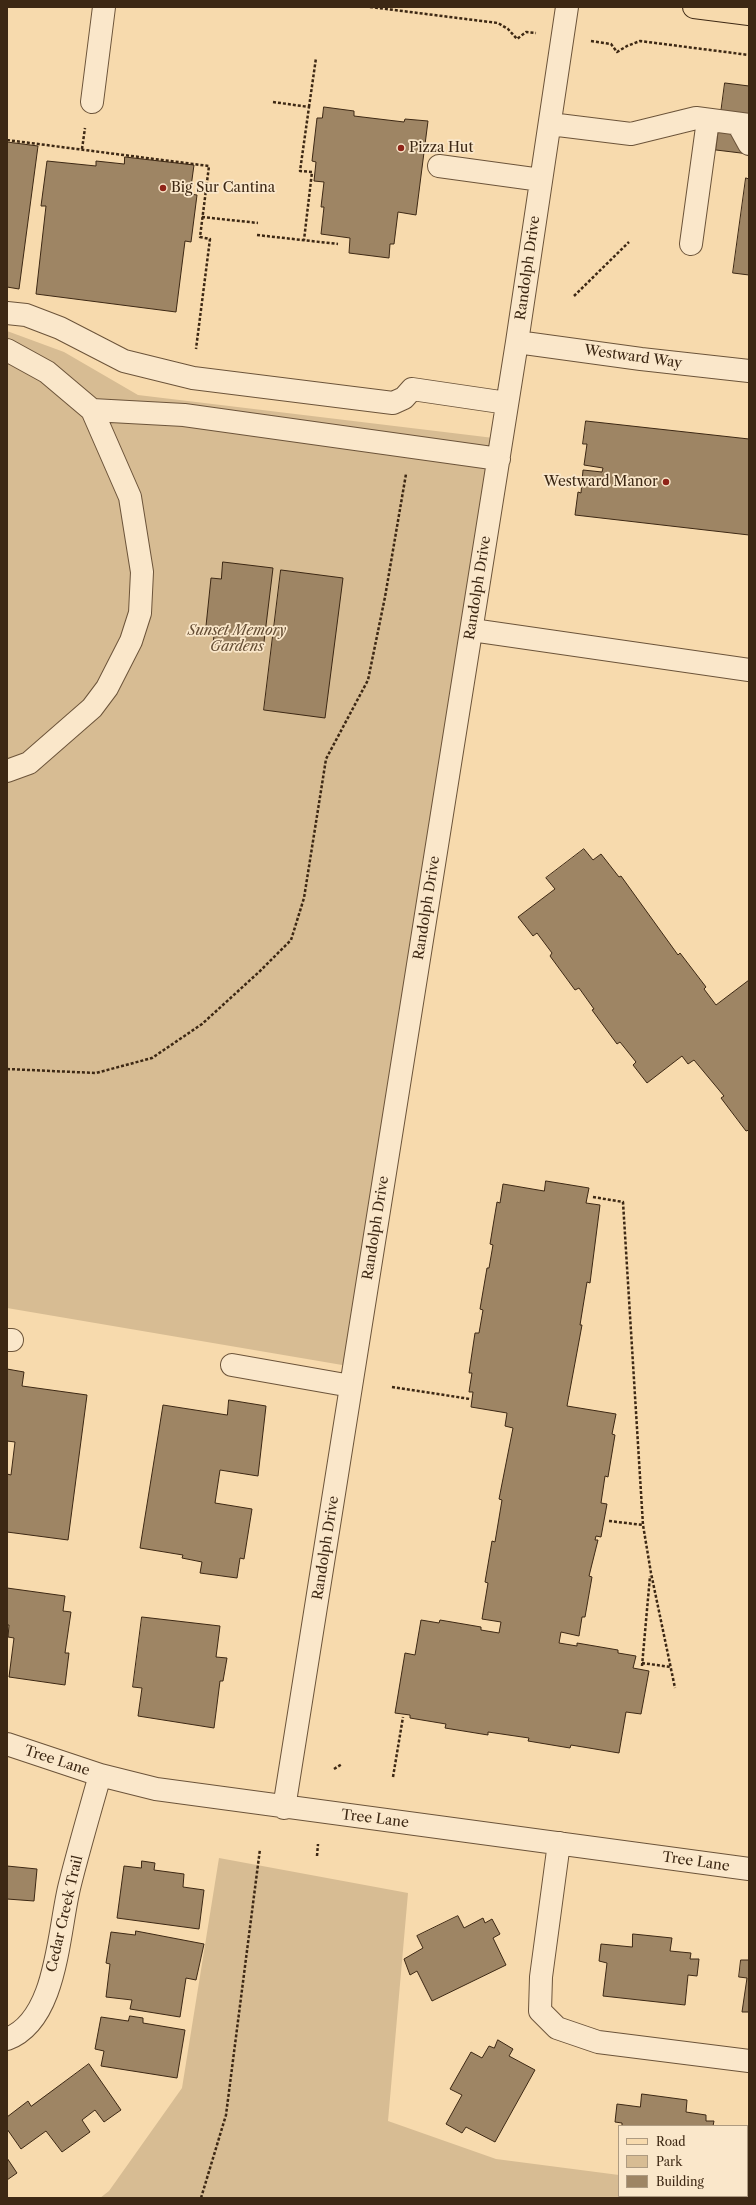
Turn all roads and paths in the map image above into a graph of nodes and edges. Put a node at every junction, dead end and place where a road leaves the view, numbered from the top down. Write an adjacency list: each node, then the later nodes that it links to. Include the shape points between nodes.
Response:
1 (104, 7): 10 (street)
2 (370, 7): 6 (path, via 498,23 517,39)
3 (567, 7): 15 (street, Randolph Drive)
4 (694, 7): 5 (main road)
5 (749, 14)
6 (526, 32)
7 (611, 44): 8 (path, via 617,52 640,42)
8 (749, 55)
9 (316, 58): 12 (path)
10 (92, 102)
11 (273, 102): 12 (path)
12 (309, 107): 23 (path, via 300,170 312,172)
13 (708, 120): 14 (street); 15 (street, via 696,118 631,134); 26 (street)
14 (745, 120): 17 (street)
15 (550, 124): 19 (street, Randolph Drive)
16 (7, 140): 20 (path, via 209,166)
17 (749, 144)
18 (439, 166): 19 (street)
19 (541, 180): 29 (street, Randolph Drive)
20 (202, 217): 21 (path); 31 (path, via 200,237 210,239)
21 (258, 223)
22 (256, 234): 23 (path)
23 (304, 240): 25 (path)
24 (629, 242): 27 (path)
25 (338, 244)
26 (691, 244)
27 (574, 296)
28 (7, 312): 33 (street, via 26,315 60,328 124,361 193,378 393,403 404,398 412,389)
29 (517, 342): 32 (street, Westward Way); 33 (street, Randolph Drive)
30 (7, 350): 34 (street, via 47,372)
31 (196, 351)
32 (749, 371)
33 (507, 403): 36 (street, Randolph Drive)
34 (92, 410): 35 (street, via 184,415); 39 (street, via 130,498 142,572 140,613 131,641 107,688 92,708 30,763)
35 (410, 446): 36 (street); 40 (path, via 386,597 368,680 326,759 304,898 291,940 202,1024 152,1058 96,1072)
36 (499, 459): 37 (street, Randolph Drive)
37 (472, 630): 38 (street); 43 (street, Randolph Drive)
38 (749, 670)
39 (7, 771)
40 (7, 1069)
41 (593, 1197): 47 (path, via 623,1202)
42 (232, 1365): 43 (street)
43 (351, 1386): 57 (street, Randolph Drive)
44 (392, 1387): 45 (path)
45 (470, 1399)
46 (609, 1521): 47 (path)
47 (643, 1525): 48 (path)
48 (651, 1573): 49 (path); 49 (path, via 642,1665)
49 (671, 1667): 50 (path)
50 (675, 1688)
51 (403, 1718): 56 (path)
52 (7, 1744): 55 (street, Tree Lane)
53 (342, 1764): 54 (path)
54 (334, 1769)
55 (100, 1775): 57 (street, Tree Lane, via 156,1789); 63 (street, Cedar Creek Trail, via 69,1885 55,1965 42,2003 23,2030)
56 (393, 1777)
57 (284, 1808): 58 (street, Tree Lane)
58 (559, 1843): 62 (street, Tree Lane); 64 (street, via 541,1978 540,2011 557,2028 598,2042)
59 (318, 1844): 61 (path)
60 (260, 1850): 65 (path, via 226,2115)
61 (317, 1856)
62 (749, 1869)
63 (7, 2039)
64 (749, 2061)
65 (201, 2198)

